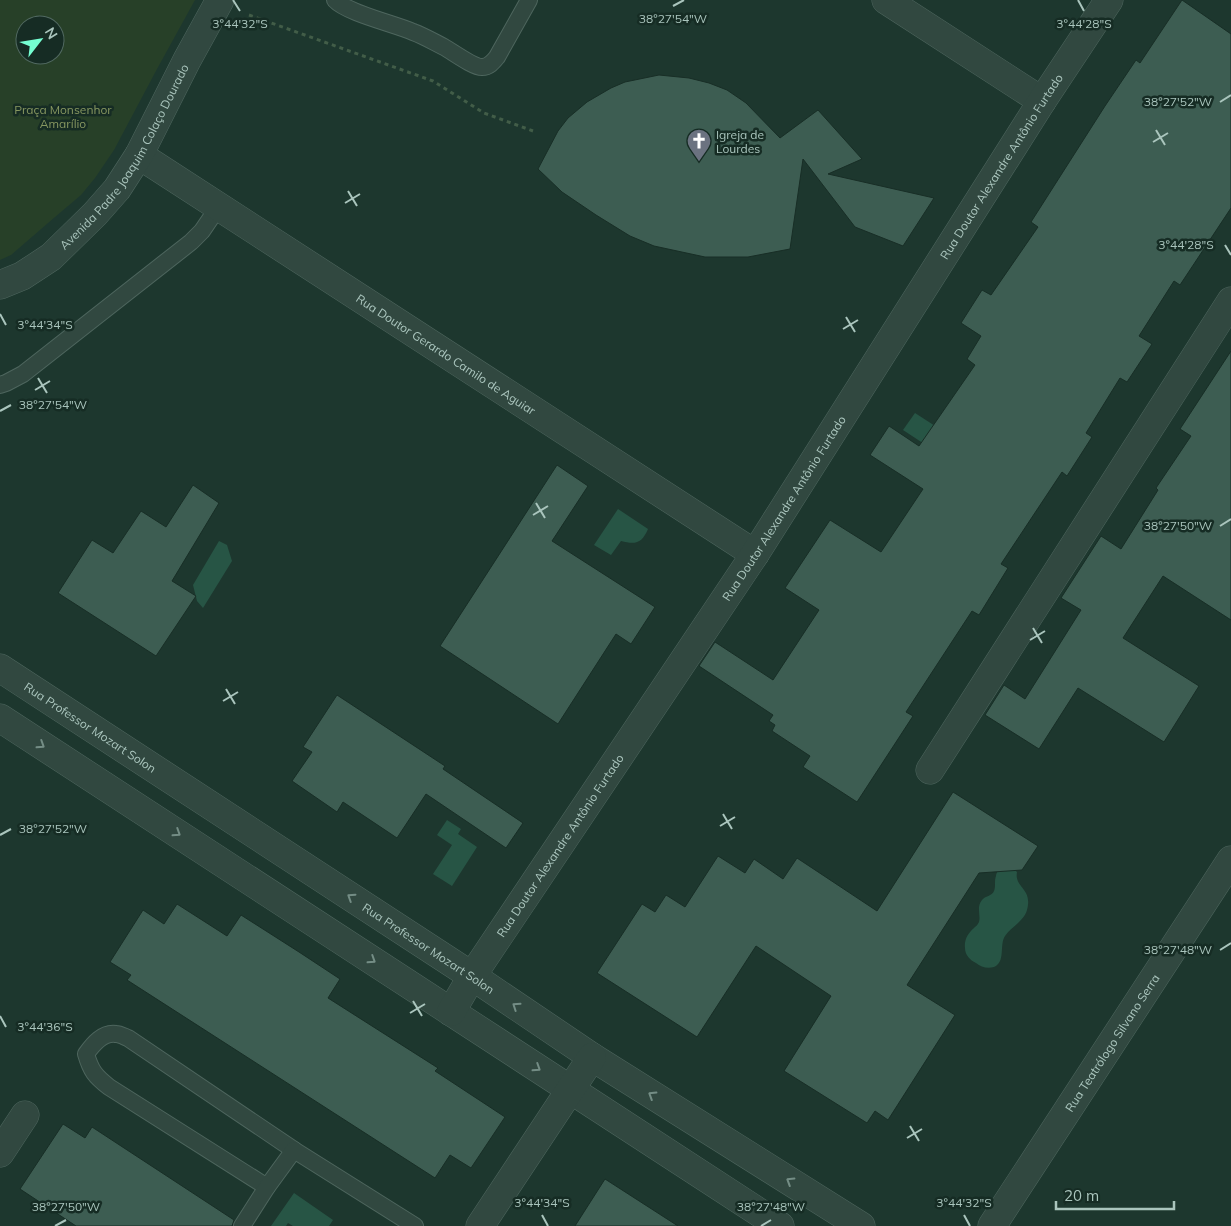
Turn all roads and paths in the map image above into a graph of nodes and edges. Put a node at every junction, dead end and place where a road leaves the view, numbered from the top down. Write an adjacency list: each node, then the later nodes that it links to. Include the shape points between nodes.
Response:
1 (335, 0): 2 (lane, via 348,9 414,32 474,66 482,67 497,57)
2 (529, 0)
3 (886, 0): 6 (street)
4 (1109, 0): 6 (street, Rua Doutor Alexandre Antônio Furtado)
5 (219, 2): 7 (path, via 433,81 484,113); 8 (street, Avenida Padre Joaquim Colaço Dourado)
6 (1042, 102): 13 (street, Rua Doutor Alexandre Antônio Furtado)
7 (533, 131)
8 (139, 155): 9 (street, Rua Doutor Gerardo Camilo de Aguiar); 10 (street, Avenida Padre Joaquim Colaço Dourado, via 117,189 72,237 36,267)
9 (219, 206): 12 (lane, via 191,242 23,374); 13 (street, Rua Doutor Gerardo Camilo de Aguiar)
10 (0, 285)
11 (1229, 308): 16 (street)
12 (0, 384)
13 (755, 554): 18 (street, Rua Doutor Alexandre Antônio Furtado)
14 (0, 668): 18 (street, Rua Professor Mozart Solon, one-way to 14)
15 (0, 718): 19 (street, one-way to 19)
16 (930, 770)
17 (1231, 860): 31 (street, Rua Teatrólogo Silvano Serra)
18 (472, 976): 19 (street, Rua Doutor Alexandre Antônio Furtado); 20 (street, Rua Professor Mozart Solon, one-way to 18)
19 (451, 1012): 21 (street, one-way to 21)
20 (592, 1057): 21 (street); 30 (street, Rua Professor Mozart Solon, one-way to 20)
21 (570, 1090): 28 (street); 29 (street)
22 (25, 1115): 24 (street)
23 (294, 1150): 25 (lane); 25 (lane, via 128,1038 116,1034 105,1036 93,1044 86,1054 90,1066 109,1087); 27 (lane)
24 (0, 1152)
25 (267, 1187): 26 (lane)
26 (242, 1226)
27 (414, 1226)
28 (480, 1226)
29 (780, 1226)
30 (861, 1226)
31 (992, 1226)

